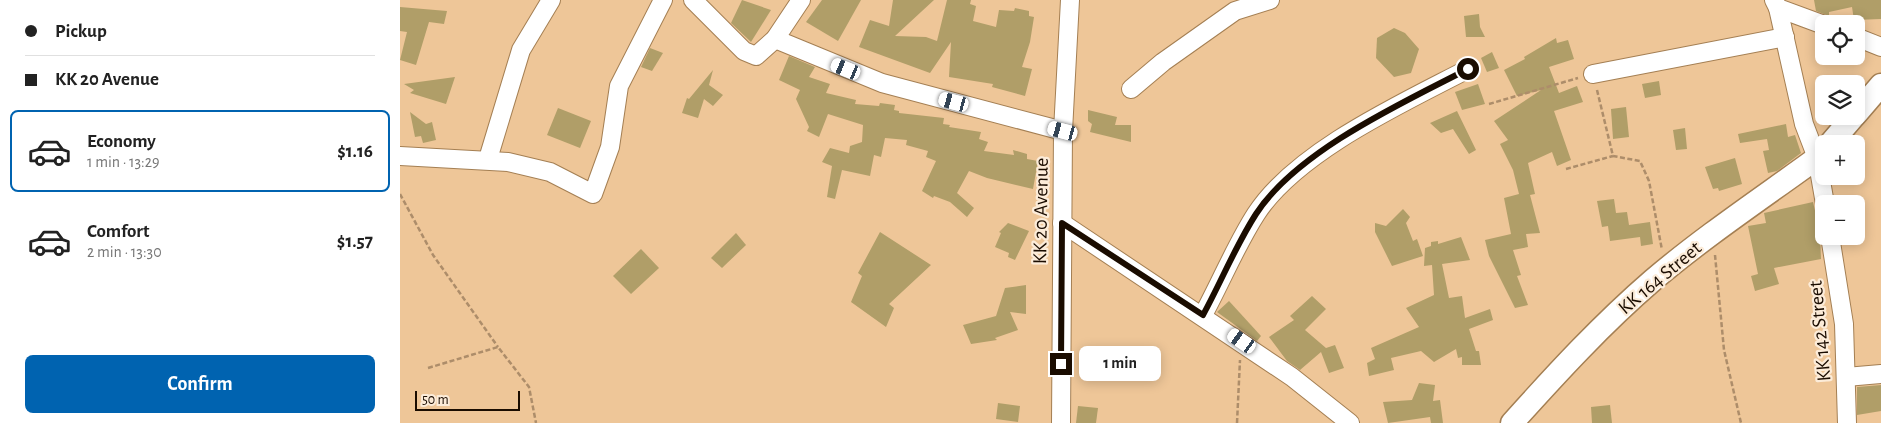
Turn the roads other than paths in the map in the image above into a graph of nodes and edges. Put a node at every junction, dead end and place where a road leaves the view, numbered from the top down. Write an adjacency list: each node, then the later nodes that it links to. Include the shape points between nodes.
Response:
1 (551, 0): 24 (street, via 521,50)
2 (662, 0): 24 (street, via 619,86 610,147 593,194 550,172)
3 (693, 0): 10 (street, via 751,55 756,56)
4 (802, 0): 10 (street)
5 (1070, 0): 19 (street, KK 20 Avenue)
6 (1270, 0): 16 (street, via 1234,11)
7 (1776, 4): 8 (street); 9 (street)
8 (1815, 21)
9 (1785, 37): 14 (street); 21 (street, via 1804,124)
10 (775, 39): 19 (street, via 882,83)
11 (1865, 41): 12 (street)
12 (1881, 47)
13 (1468, 69): 27 (street, via 1377,116 1297,170 1274,191 1256,214)
14 (1594, 74)
15 (1881, 85): 17 (main road, KK 164 Street)
16 (1131, 89)
17 (1865, 103)
18 (1846, 125): 20 (main road, KK 164 Street)
19 (1063, 131): 25 (street, KK 20 Avenue)
20 (1838, 135)
21 (1815, 139)
22 (400, 156): 24 (street)
23 (1815, 158): 32 (main road, KK 164 Street, via 1665,271 1579,349)
24 (488, 159)
25 (1062, 223): 27 (street); 30 (street, KK 20 Avenue)
26 (1831, 245): 29 (street, KK 142 Street, via 1844,324)
27 (1203, 315): 31 (street, via 1292,377)
28 (1881, 374): 29 (street)
29 (1846, 377): 33 (street, KK 142 Street)
30 (1061, 423)
31 (1350, 423)
32 (1512, 423)
33 (1847, 423)

